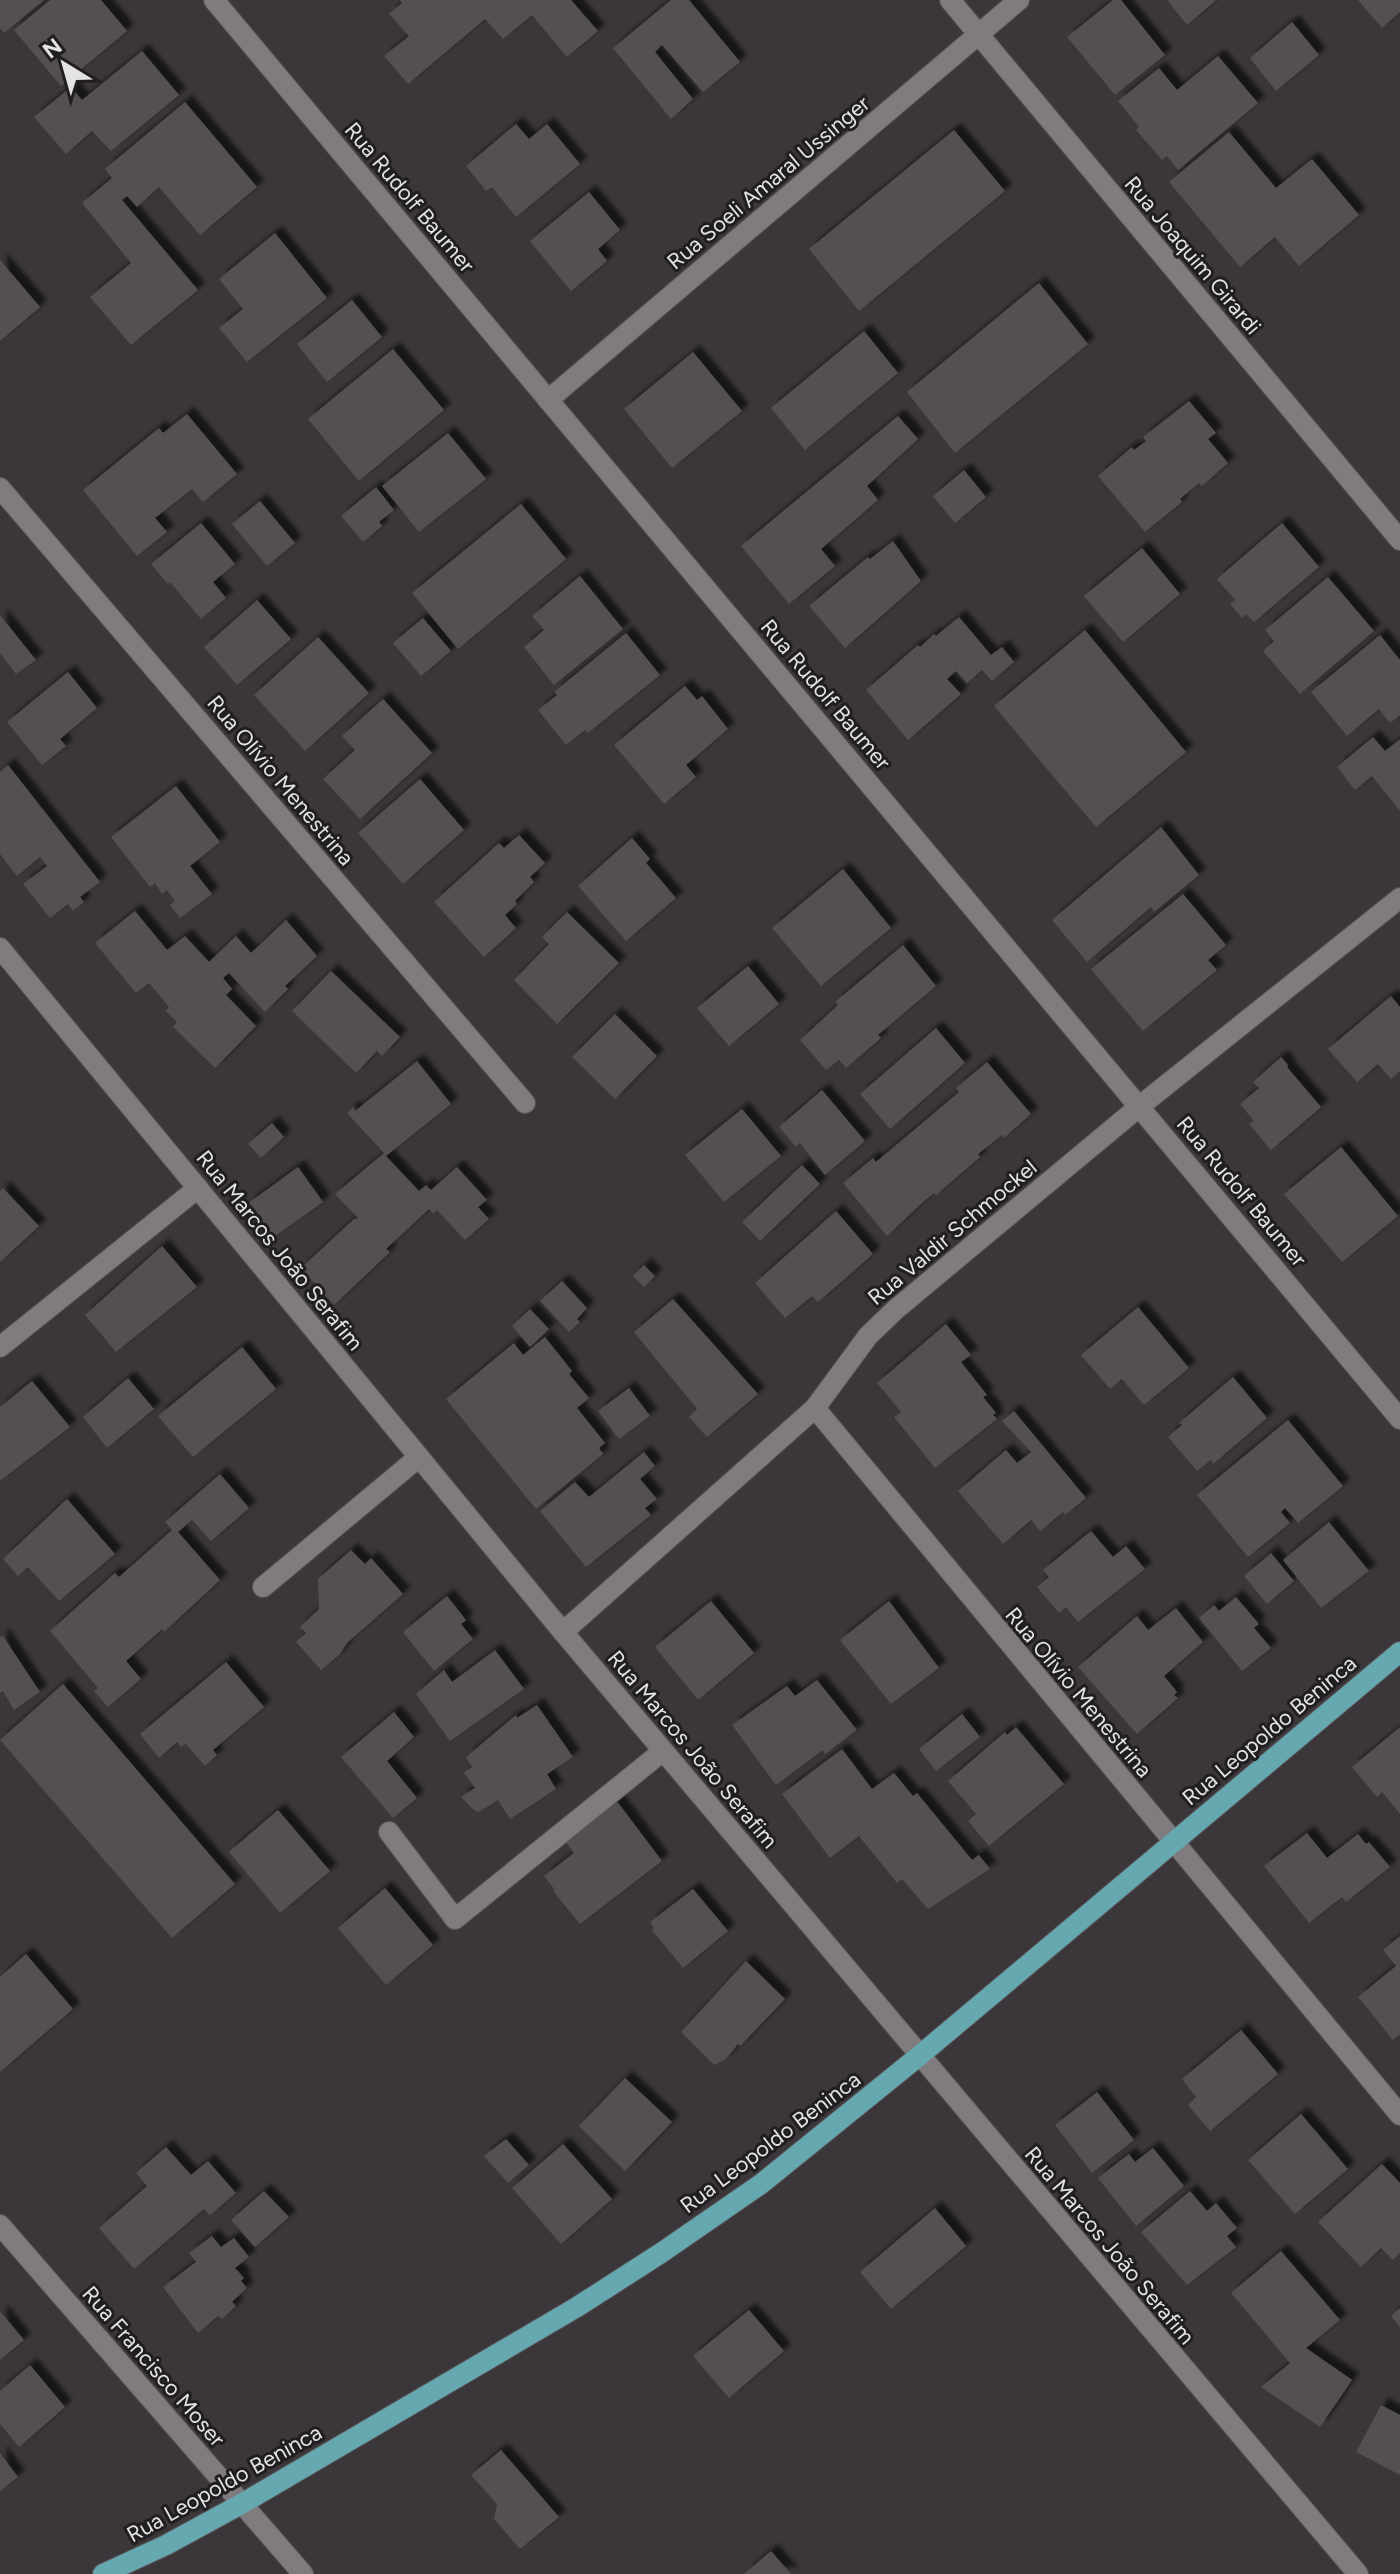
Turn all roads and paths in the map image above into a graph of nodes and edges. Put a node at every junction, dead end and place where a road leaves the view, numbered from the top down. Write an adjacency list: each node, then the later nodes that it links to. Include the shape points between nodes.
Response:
1 (214, 0): 5 (street, Rua Rudolf Baumer)
2 (950, 0): 4 (street, Rua Joaquim Girardi)
3 (1019, 0): 4 (street, Rua Soeli Amaral Ussinger)
4 (978, 34): 5 (street, Rua Soeli Amaral Ussinger); 7 (street, Rua Joaquim Girardi)
5 (548, 400): 11 (street, Rua Rudolf Baumer)
6 (0, 488): 10 (street, Rua Olívio Menestrina)
7 (1400, 540)
8 (1400, 898): 11 (street, Rua Valdir Schmockel)
9 (0, 948): 12 (street, Rua Marcos João Serafim)
10 (525, 1103)
11 (1140, 1106): 14 (street, Rua Valdir Schmockel, via 895,1310 868,1336); 15 (street, Rua Rudolf Baumer)
12 (198, 1188): 13 (street); 16 (street, Rua Marcos João Serafim)
13 (0, 1347)
14 (815, 1408): 18 (street, Rua Valdir Schmockel); 22 (street, Rua Olívio Menestrina)
15 (1400, 1419)
16 (419, 1457): 17 (street); 18 (street, Rua Marcos João Serafim)
17 (263, 1587)
18 (563, 1632): 20 (street, Rua Marcos João Serafim)
19 (1400, 1652): 22 (main road, Rua Leopoldo Beninca)
20 (663, 1751): 21 (street, via 455,1919); 23 (street, Rua Marcos João Serafim)
21 (389, 1832)
22 (1173, 1843): 23 (main road, Rua Leopoldo Beninca); 24 (street, Rua Olívio Menestrina)
23 (919, 2056): 26 (main road, Rua Leopoldo Beninca, via 761,2184 661,2253); 29 (street, Rua Marcos João Serafim)
24 (1400, 2115)
25 (0, 2225): 26 (street, Rua Francisco Moser)
26 (243, 2503): 27 (main road, Rua Leopoldo Beninca); 28 (street, Rua Francisco Moser)
27 (103, 2574)
28 (303, 2574)
29 (1358, 2574)

